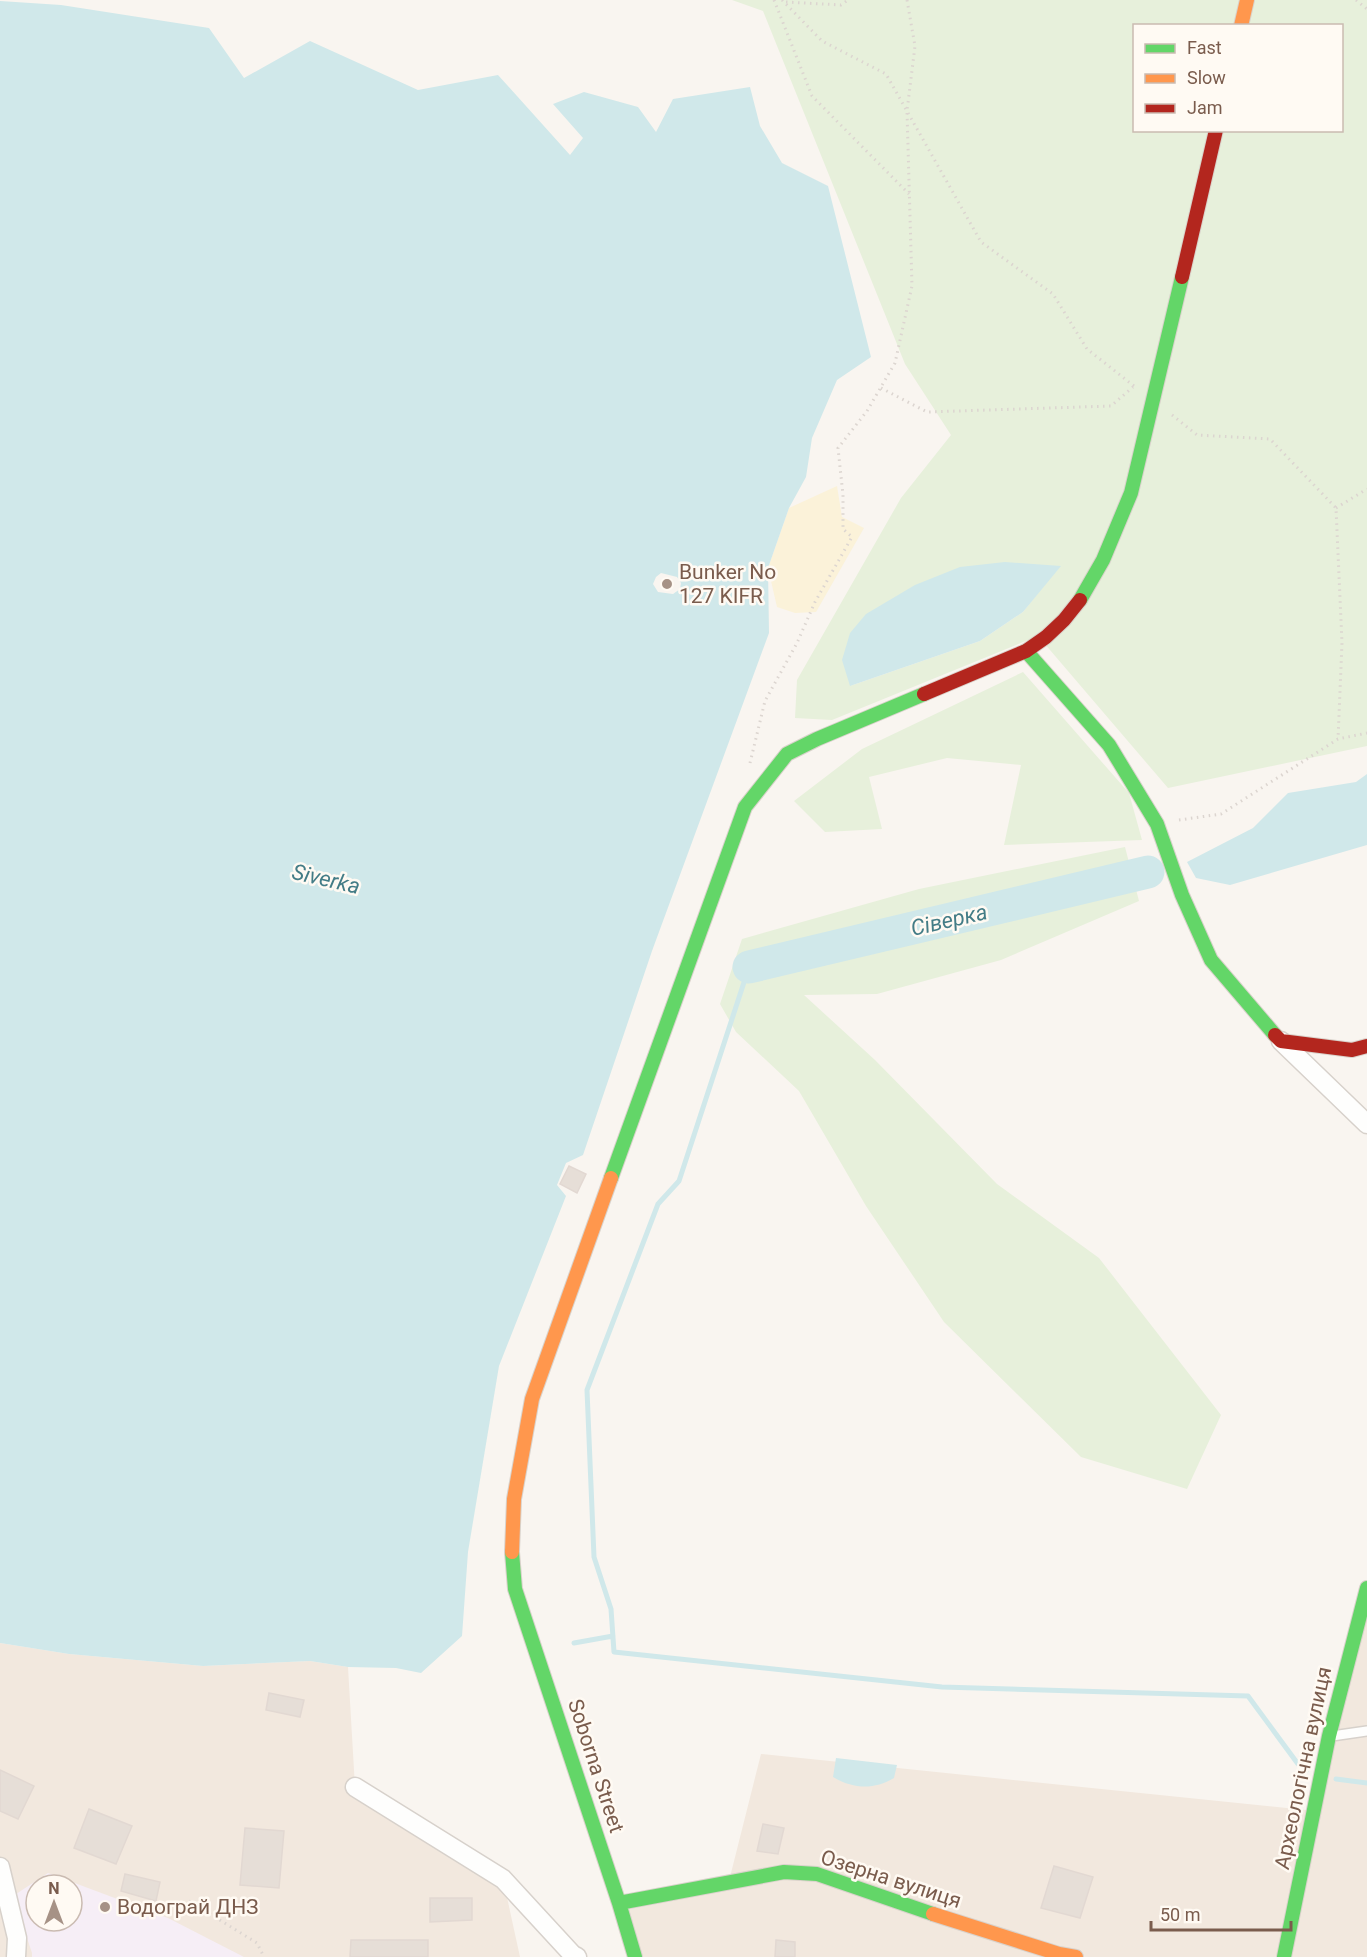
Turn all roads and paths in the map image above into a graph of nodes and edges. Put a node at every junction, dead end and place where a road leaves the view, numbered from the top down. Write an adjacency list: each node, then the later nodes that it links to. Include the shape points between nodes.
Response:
1 (774, 0): 11 (path, via 812,96)
2 (848, 0): 6 (path, via 841,5)
3 (907, 0): 9 (path, via 915,46)
4 (1247, 0): 8 (street)
5 (1356, 0): 7 (path)
6 (783, 1): 9 (path, via 822,41 886,74)
7 (1367, 9)
8 (1241, 24)
9 (907, 111): 11 (path); 12 (path, via 981,242 1053,294 1087,349 1134,386 1111,406 927,412)
10 (1216, 132): 13 (street, Soborna Street)
11 (910, 195): 12 (path, via 912,286 895,363)
12 (881, 388): 19 (path, via 838,448 843,529 852,537 765,701)
13 (1153, 400): 15 (path, via 1197,435 1270,439); 16 (street, Soborna Street, via 1131,493 1110,548 1078,604 1042,641)
14 (1367, 489): 15 (path)
15 (1336, 508): 18 (path, via 1342,644)
16 (1026, 651): 20 (street, via 1109,745); 30 (street, Soborna Street, via 787,754 745,807 532,1398 514,1498 511,1542 515,1589)
17 (1367, 733): 18 (path)
18 (1338, 739): 20 (path, via 1221,814)
19 (750, 764)
20 (1157, 824): 21 (street, via 1211,960)
21 (1281, 1041): 22 (street, via 1352,1050); 23 (street)
22 (1367, 1047)
23 (1367, 1124)
24 (1367, 1588): 26 (street, Археологічна вулиця)
25 (1367, 1731): 26 (lane)
26 (1329, 1736): 36 (street, Археологічна вулиця)
27 (355, 1787): 33 (street, via 503,1879)
28 (0, 1866): 31 (street, via 17,1938)
29 (189, 1901): 32 (path, via 257,1943)
30 (619, 1903): 34 (street, Soborna Street); 35 (street, Озерна вулиця, via 784,1872 817,1874)
31 (16, 1957)
32 (264, 1957)
33 (577, 1957)
34 (635, 1957)
35 (1076, 1957)
36 (1284, 1957)

